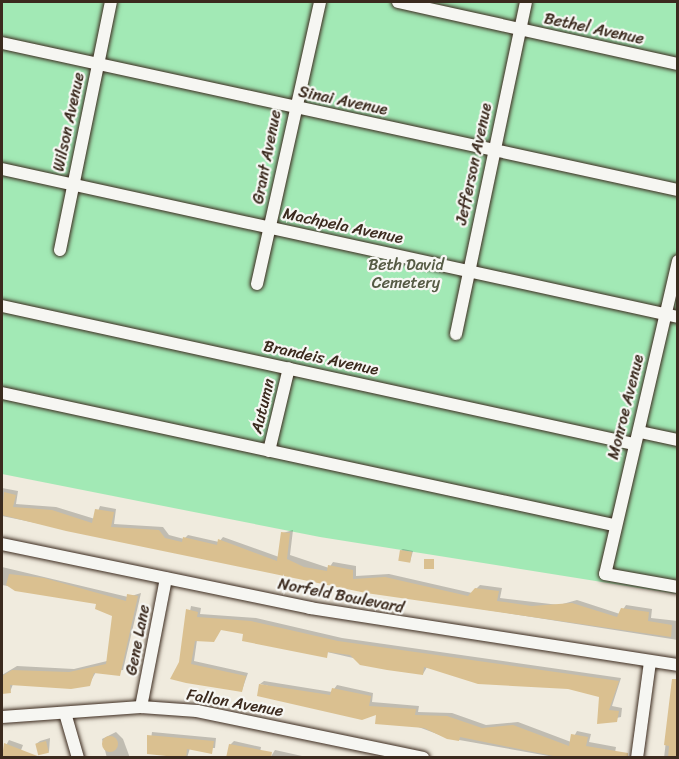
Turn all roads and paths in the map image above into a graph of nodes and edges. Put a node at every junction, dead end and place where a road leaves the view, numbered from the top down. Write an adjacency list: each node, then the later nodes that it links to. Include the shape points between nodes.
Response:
1 (111, 2): 8 (street, Wilson Avenue)
2 (320, 2): 9 (street, Grant Avenue)
3 (398, 2): 5 (street, Bethel Avenue)
4 (526, 2): 5 (street, Jefferson Avenue)
5 (520, 30): 7 (street, Bethel Avenue); 10 (street, Jefferson Avenue)
6 (2, 43): 8 (street, Sinai Avenue)
7 (678, 64)
8 (98, 65): 9 (street, Sinai Avenue); 12 (street, Wilson Avenue)
9 (294, 107): 10 (street, Sinai Avenue); 14 (street, Grant Avenue)
10 (493, 151): 13 (street, Sinai Avenue); 17 (street, Jefferson Avenue)
11 (2, 169): 12 (street, Machpela Avenue)
12 (73, 184): 14 (street, Machpela Avenue); 15 (street, Wilson Avenue)
13 (678, 190)
14 (270, 227): 17 (street, Machpela Avenue); 18 (street, Grant Avenue)
15 (60, 250)
16 (678, 261): 20 (street, Monroe Avenue)
17 (469, 271): 20 (street, Machpela Avenue); 21 (street, Jefferson Avenue)
18 (257, 284)
19 (2, 306): 22 (street, Brandeis Avenue)
20 (671, 316): 24 (street, Monroe Avenue)
21 (456, 334)
22 (289, 368): 26 (street, Brandeis Avenue); 27 (street, Autumn)
23 (2, 393): 27 (street)
24 (640, 432): 25 (street); 26 (street, Monroe Avenue)
25 (678, 440)
26 (634, 444): 28 (street, Monroe Avenue)
27 (269, 451): 28 (street)
28 (613, 525): 31 (street, Monroe Avenue, via 605,574)
29 (2, 544): 30 (street, Norfeld Boulevard)
30 (166, 579): 32 (street, Norfeld Boulevard, via 437,631); 34 (street, Gene Lane)
31 (678, 587)
32 (650, 662): 33 (street, Norfeld Boulevard); 39 (street)
33 (678, 665)
34 (141, 707): 35 (street, Fallon Avenue); 38 (street, Fallon Avenue, via 197,711)
35 (65, 712): 36 (street, Fallon Avenue); 37 (street)
36 (2, 717)
37 (78, 758)
38 (423, 758)
39 (637, 758)

